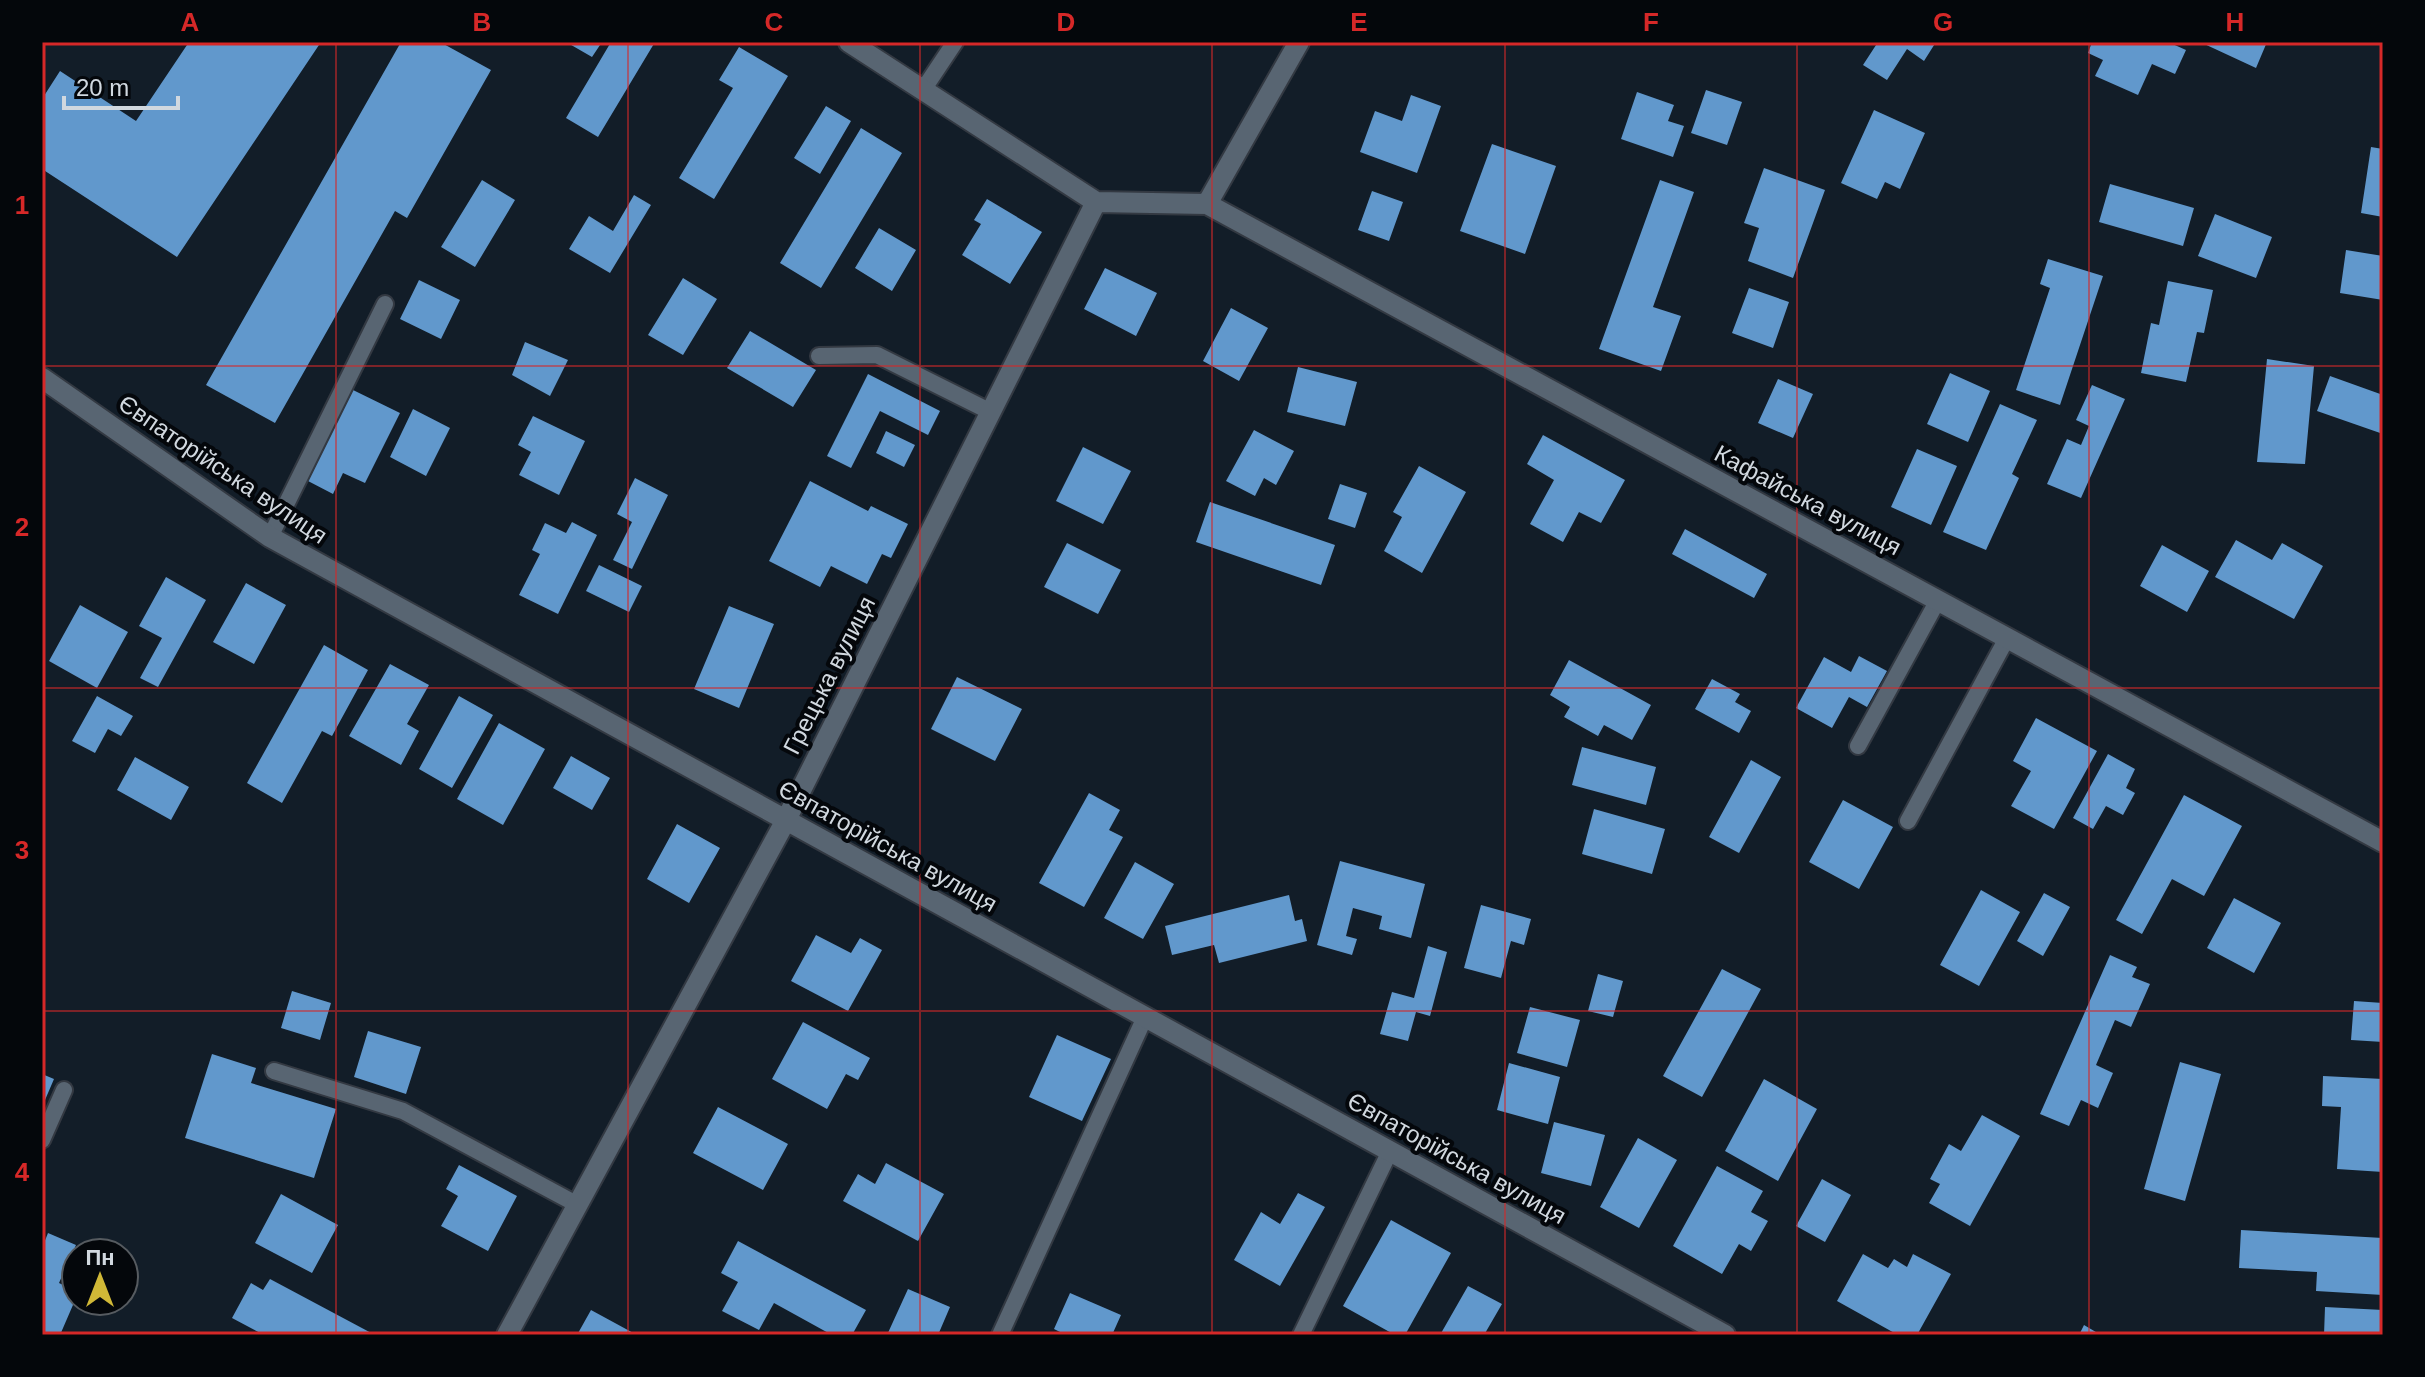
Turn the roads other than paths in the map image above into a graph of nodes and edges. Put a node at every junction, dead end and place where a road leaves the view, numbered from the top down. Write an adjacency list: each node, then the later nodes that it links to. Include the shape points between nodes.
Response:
1 (849, 42): 4 (street)
2 (955, 42): 4 (lane)
3 (1299, 42): 6 (street)
4 (923, 90): 5 (street)
5 (1096, 202): 6 (street); 10 (street, Грецька вулиця)
6 (1207, 204): 12 (street, Кафайська вулиця)
7 (385, 304): 11 (lane)
8 (819, 356): 10 (lane, via 877,355)
9 (42, 378): 11 (street, Євпаторійська вулиця)
10 (991, 412): 15 (street, Грецька вулиця)
11 (270, 537): 15 (street, Євпаторійська вулиця)
12 (1938, 600): 13 (street, Кафайська вулиця); 14 (lane)
13 (2007, 638): 16 (lane); 17 (street, Кафайська вулиця)
14 (1858, 746)
15 (786, 820): 18 (street, Євпаторійська вулиця); 23 (street, Грецька вулиця)
16 (1908, 821)
17 (2383, 842)
18 (1145, 1017): 22 (street, Євпаторійська вулиця); 25 (lane)
19 (274, 1071): 23 (lane, via 403,1111)
20 (64, 1090): 21 (lane)
21 (42, 1140)
22 (1390, 1151): 26 (lane); 27 (street, Євпаторійська вулиця)
23 (578, 1205): 24 (street, Грецька вулиця)
24 (507, 1335)
25 (1000, 1335)
26 (1301, 1335)
27 (1725, 1335)

